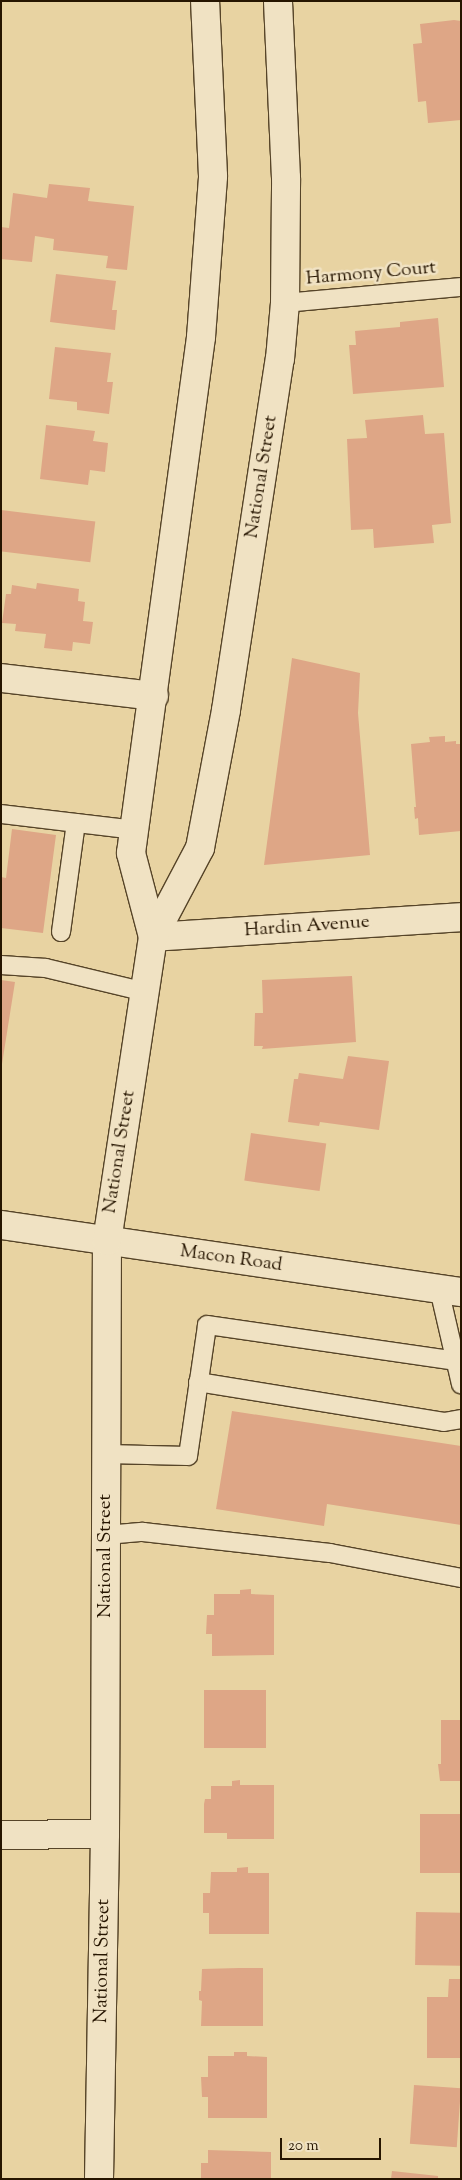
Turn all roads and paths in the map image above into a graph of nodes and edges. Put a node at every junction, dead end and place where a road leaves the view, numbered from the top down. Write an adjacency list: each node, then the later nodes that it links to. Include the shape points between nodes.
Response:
1 (205, 1): 6 (main road, National Street, via 213,176 202,338)
2 (278, 1): 4 (main road, National Street, via 286,178)
3 (461, 287): 4 (lane, Harmony Court)
4 (285, 303): 12 (main road, National Street, via 280,359 226,710 200,848)
5 (1, 678): 6 (main road)
6 (154, 696): 9 (main road, National Street)
7 (1, 814): 8 (lane)
8 (76, 823): 9 (lane); 11 (lane)
9 (135, 830): 12 (main road, National Street, via 131,854)
10 (461, 917): 12 (main road, Hardin Avenue)
11 (61, 932)
12 (153, 937): 14 (main road, National Street)
13 (1, 964): 14 (lane, via 46,968)
14 (145, 992): 16 (main road, National Street)
15 (1, 1225): 16 (main road, Macon Road)
16 (106, 1241): 17 (main road, Macon Road); 22 (main road, National Street)
17 (450, 1290): 18 (lane)
18 (456, 1361): 19 (lane, via 207,1325); 20 (lane)
19 (198, 1382): 21 (lane, via 444,1422); 22 (lane, via 188,1456)
20 (461, 1384)
21 (461, 1419)
22 (107, 1454): 23 (main road, National Street)
23 (106, 1535): 24 (lane, via 143,1532 330,1553); 25 (main road, National Street)
24 (461, 1578)
25 (105, 1834): 26 (main road); 27 (main road, National Street)
26 (1, 1835)
27 (99, 2179)

